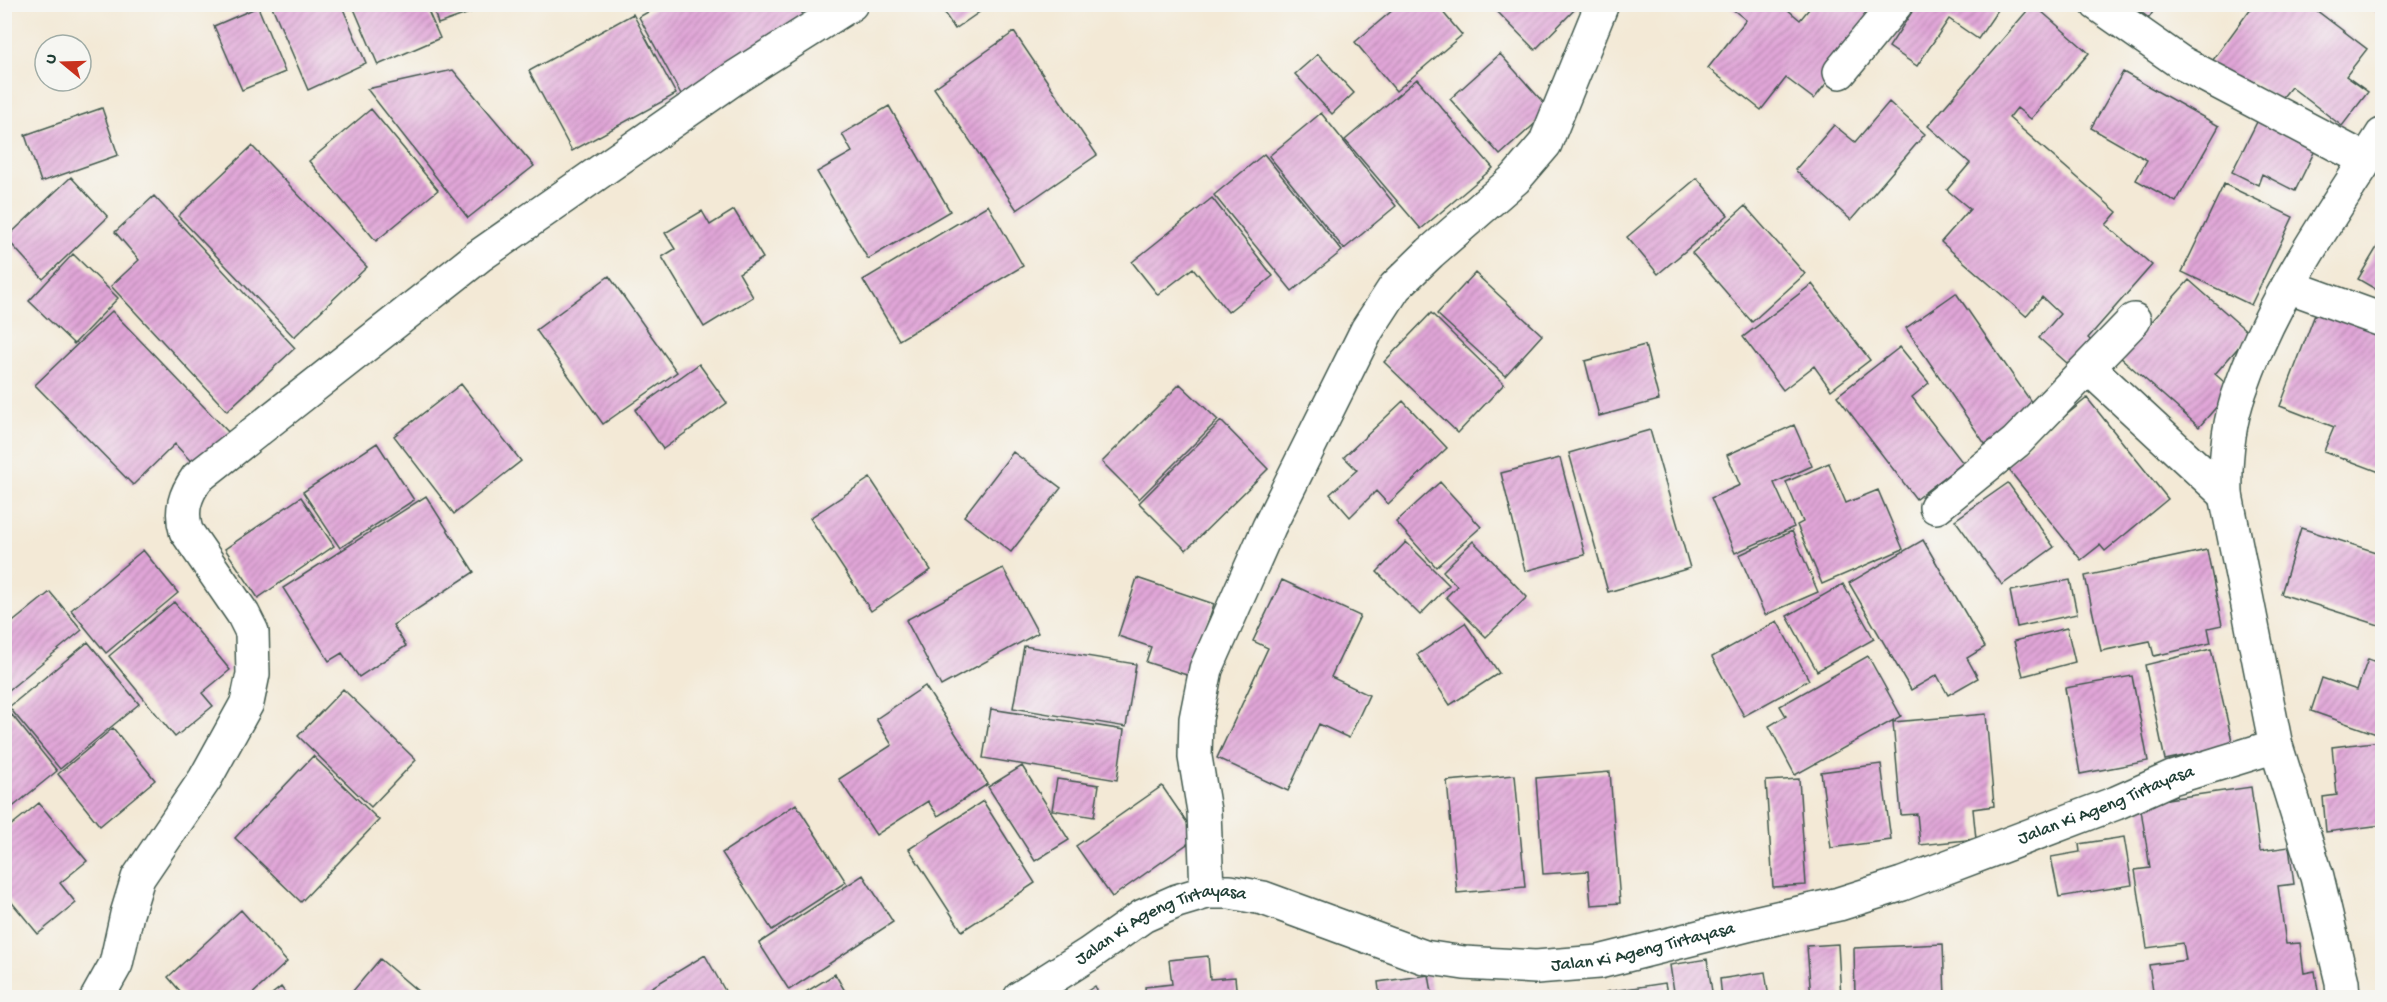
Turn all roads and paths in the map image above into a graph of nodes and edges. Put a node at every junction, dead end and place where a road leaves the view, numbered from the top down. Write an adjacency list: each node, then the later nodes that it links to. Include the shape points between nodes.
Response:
1 (851, 4): 15 (street, via 734,78 479,256 197,478 183,505 186,531 252,632 253,674 247,703 205,779 138,878 116,964)
2 (1602, 4): 14 (street, via 1545,144 1515,179 1395,287 1367,330 1269,527 1206,669 1196,719 1195,757 1204,811)
3 (1896, 4): 5 (street)
4 (2097, 4): 6 (street, via 2180,62)
5 (1840, 72)
6 (2374, 148): 7 (street)
7 (2288, 286): 9 (street); 11 (street, via 2240,392 2225,466)
8 (2134, 320): 10 (street)
9 (2382, 320)
10 (2089, 368): 11 (street); 12 (street, via 2016,442)
11 (2226, 495): 13 (street)
12 (1936, 507)
13 (2276, 746): 14 (street, Jalan Ki Ageng Tirtayasa, via 2172,778 2116,804 1902,884 1839,904 1599,962 1536,967 1424,957 1263,898); 17 (street, via 2317,877)
14 (1207, 892): 16 (street, Jalan Ki Ageng Tirtayasa, via 1143,916)
15 (97, 998)
16 (1020, 998)
17 (2343, 998)

